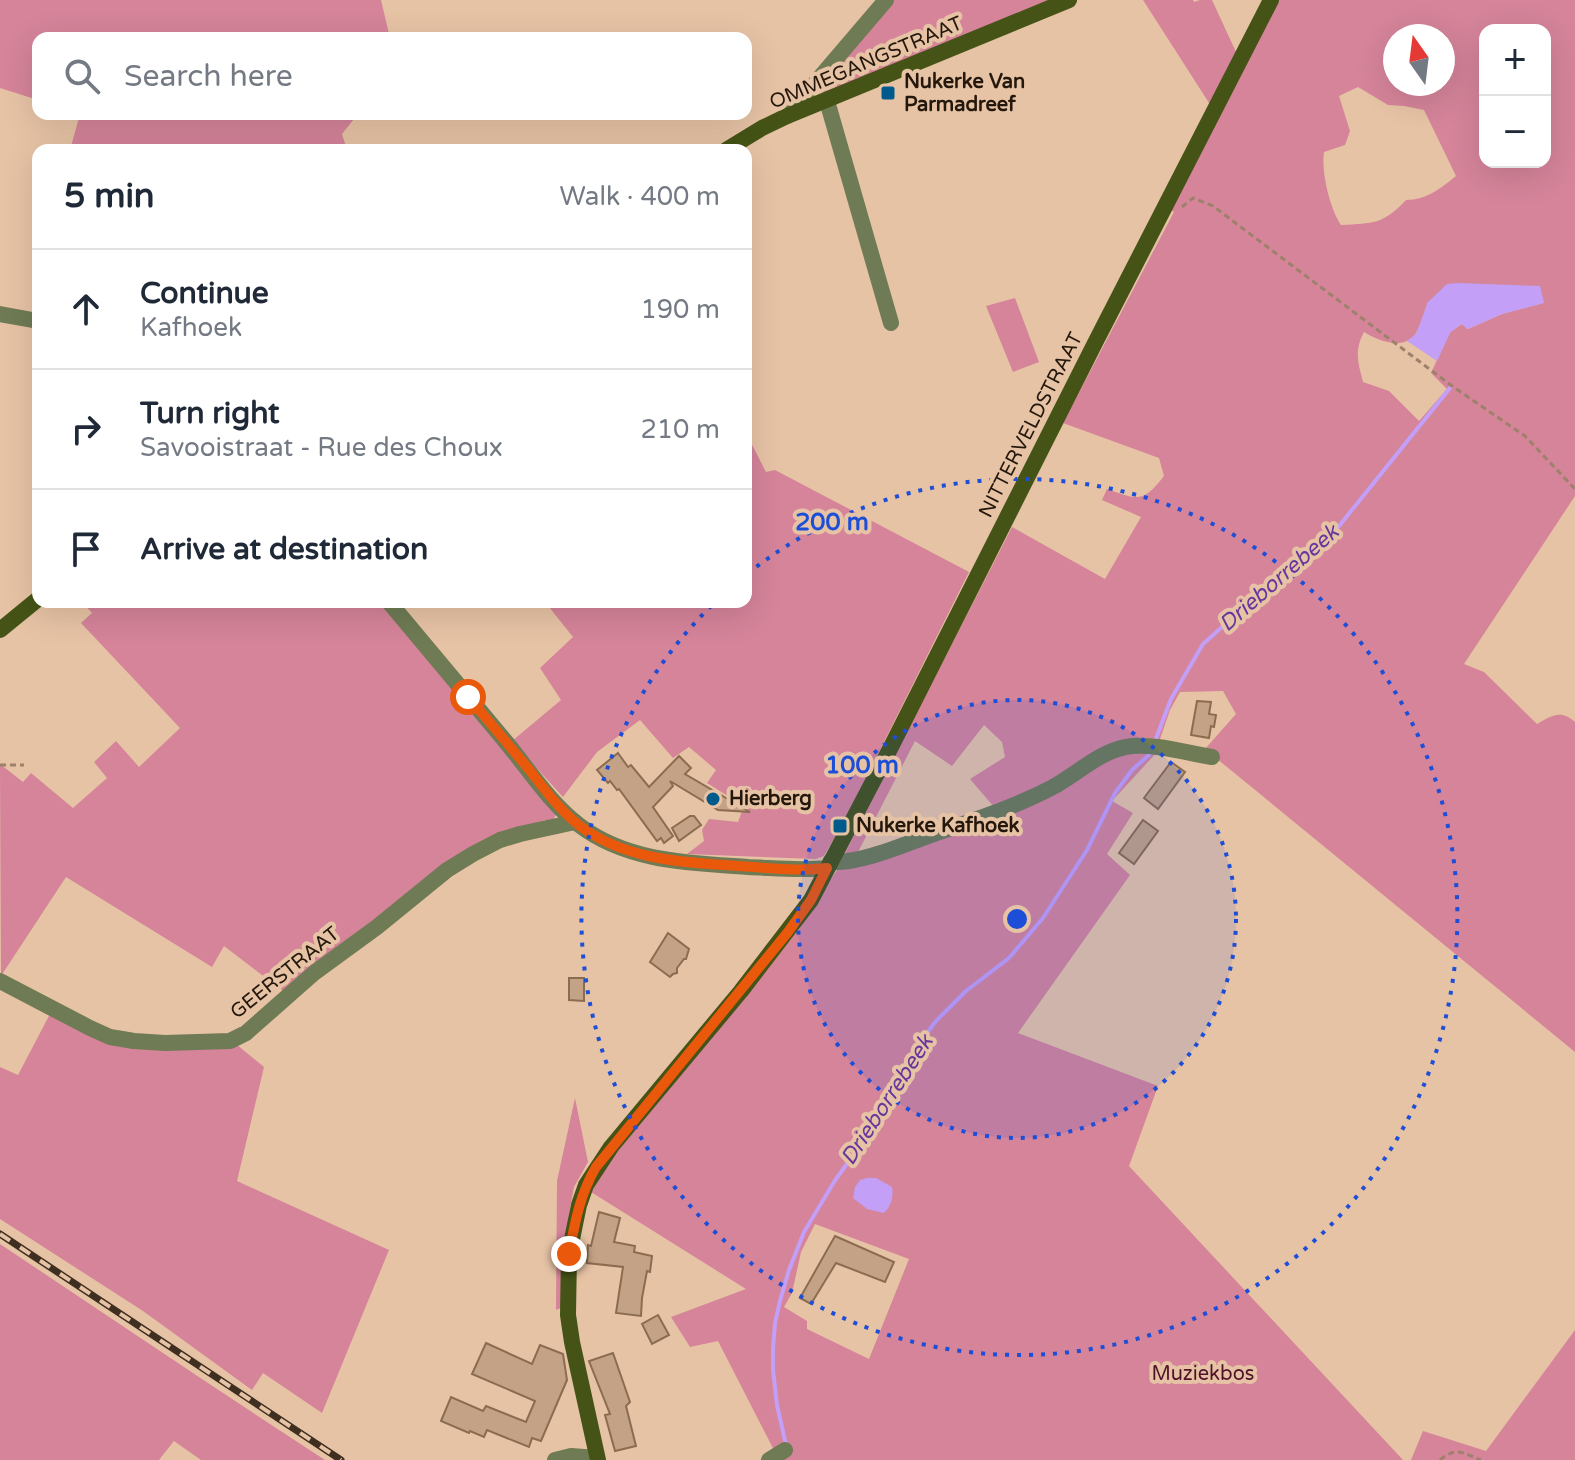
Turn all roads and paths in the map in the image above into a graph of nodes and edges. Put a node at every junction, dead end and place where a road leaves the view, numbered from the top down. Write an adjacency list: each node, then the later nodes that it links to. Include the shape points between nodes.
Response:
1 (886, 0): 5 (street)
2 (1069, 0): 4 (main road, OMMEGANGSTRAAT)
3 (1271, 0): 7 (main road, NITTERVELDSTRAAT)
4 (827, 101): 5 (main road, OMMEGANGSTRAAT); 10 (street)
5 (787, 116): 6 (main road, OMMEGANGSTRAAT)
6 (736, 144)
7 (1154, 230): 11 (path, via 1193,198 1213,206 1525,436); 19 (main road, NITTERVELDSTRAAT)
8 (0, 314): 9 (street)
9 (32, 320)
10 (891, 323)
11 (1575, 489)
12 (32, 604): 14 (main road)
13 (394, 608): 18 (street)
14 (0, 630)
15 (1212, 757): 19 (street, via 1155,747 1116,750 1010,807 893,849)
16 (0, 765): 17 (path)
17 (24, 765)
18 (575, 822): 19 (street, via 624,849 680,862 812,870); 20 (street, GEERSTRAAT, via 500,840 460,862 230,1041 165,1043 110,1037)
19 (829, 865): 22 (main road, NITTERVELDSTRAAT, via 788,932 611,1147 586,1185 569,1254 568,1315)
20 (0, 981)
21 (785, 1450): 24 (street)
22 (598, 1459): 23 (street)
23 (555, 1460)
24 (769, 1460)
25 (1440, 1460): 26 (path, via 1456,1451)
26 (1481, 1460)

